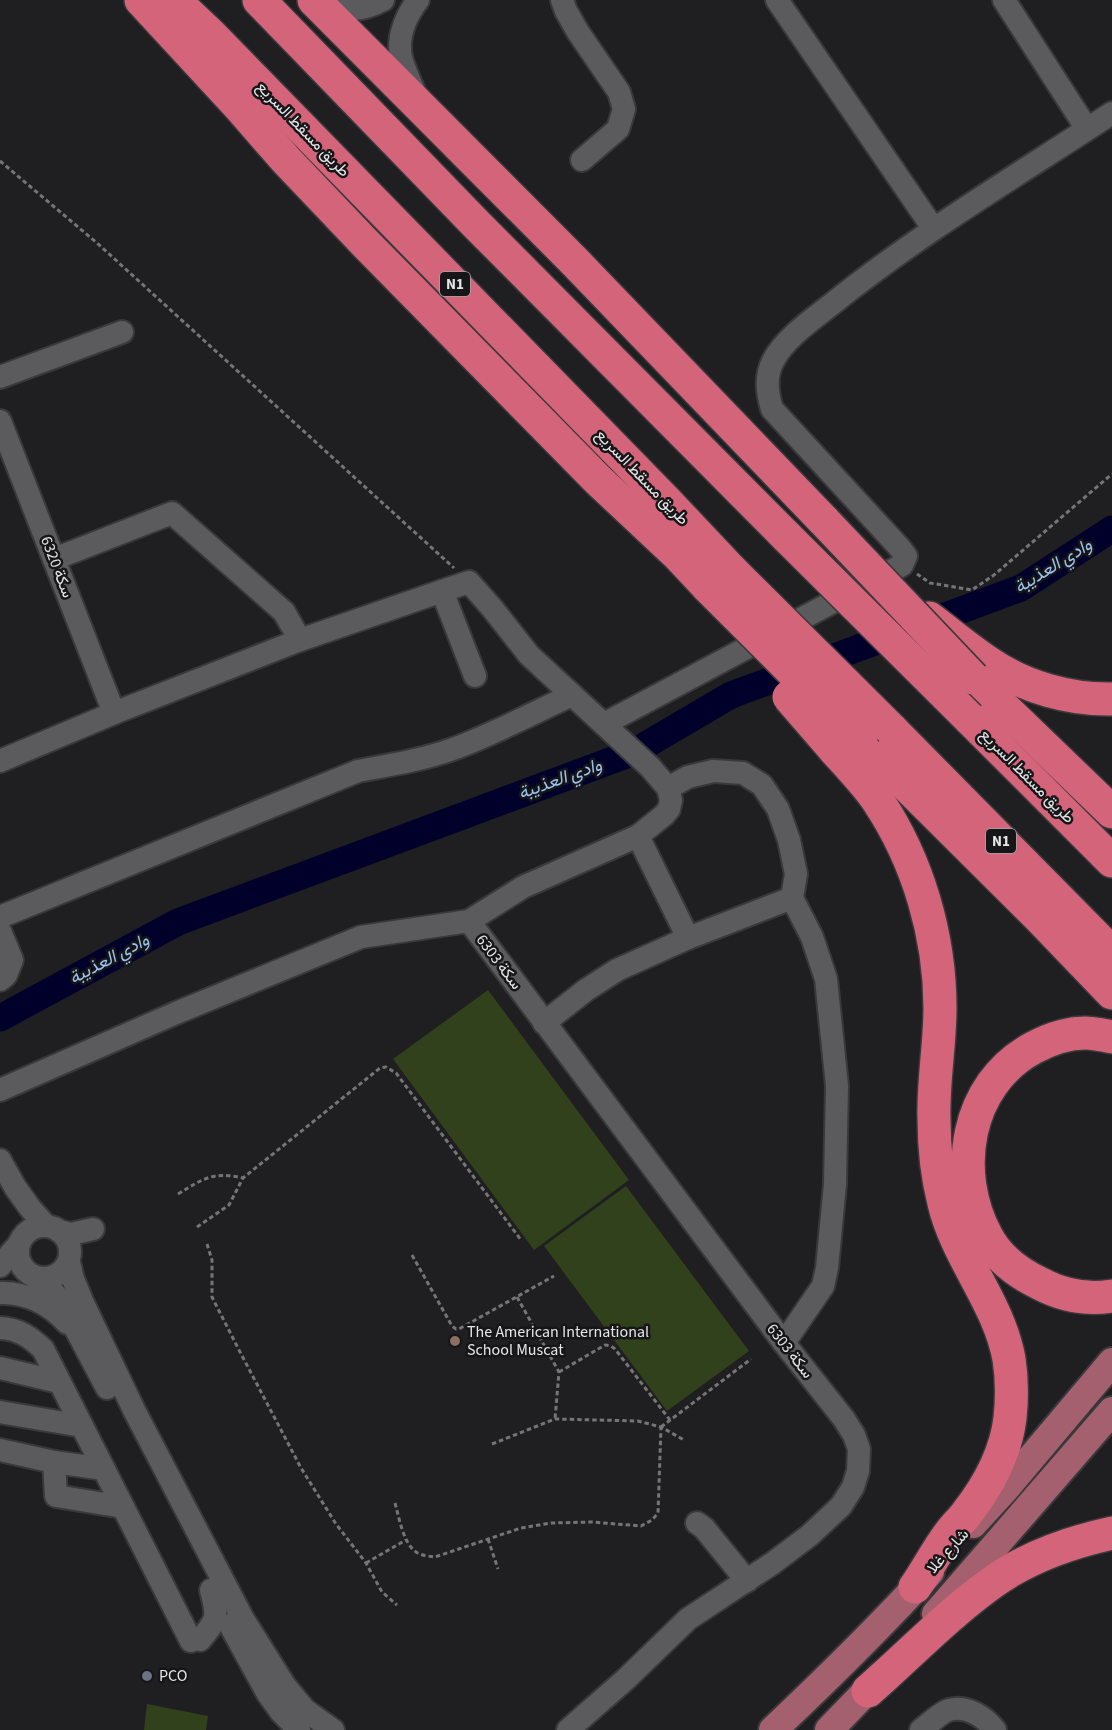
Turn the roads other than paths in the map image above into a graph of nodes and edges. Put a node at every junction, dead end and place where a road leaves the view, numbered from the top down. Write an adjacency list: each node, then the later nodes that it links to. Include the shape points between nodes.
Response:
1 (141, 0): 21 (highway, via 364,242 598,480)
2 (174, 0): 21 (highway, طريق مسقط السريع / N1, via 665,500)
3 (259, 0): 35 (highway, طريق مسقط السريع, bridge, via 477,225)
4 (314, 0): 11 (highway)
5 (328, 0): 6 (street, via 345,8 367,8)
6 (383, 0)
7 (418, 0): 11 (street, via 404,24 400,42 401,58)
8 (562, 0): 14 (street, via 578,32 619,92 624,109 618,129)
9 (777, 0): 15 (street)
10 (1004, 0): 13 (street)
11 (420, 107): 20 (highway, bridge, via 825,522)
12 (1112, 113): 13 (street)
13 (1088, 129): 15 (street)
14 (582, 160)
15 (933, 228): 20 (street, via 814,318 784,345 768,374 771,409 906,556)
16 (122, 332): 17 (street)
17 (0, 377)
18 (0, 421): 19 (street, سكة 6320)
19 (54, 559): 23 (street, via 172,513 284,612); 28 (street, سكة 6320)
20 (896, 577): 24 (highway, bridge); 29 (street)
21 (713, 584): 30 (highway, bridge); 41 (highway, طريق مسقط السريع / N1, bridge, via 891,729)
22 (442, 591): 23 (street); 25 (street); 26 (street, via 469,582 529,656)
23 (300, 640): 28 (street)
24 (982, 671): 27 (highway, via 1014,677 1054,692); 33 (highway)
25 (475, 676)
26 (572, 695): 29 (street); 37 (street, via 453,749 358,771)
27 (1112, 699)
28 (114, 713): 31 (street)
29 (604, 724): 32 (street)
30 (848, 744): 43 (highway, via 1039,917); 73 (highway, via 905,850 929,921 940,1007 934,1117 944,1205 999,1327 1009,1359 1010,1420 996,1464 987,1484)
31 (0, 761)
32 (668, 788): 34 (street, via 669,809); 36 (street, via 688,777 713,771 742,773 762,785 778,809 789,840 796,874)
33 (1112, 812)
34 (638, 836): 38 (street, via 523,887); 40 (street)
35 (1112, 861)
36 (792, 898): 40 (street); 59 (street, via 812,937 826,979 837,1086 835,1184 825,1277 823,1286)
37 (0, 917)
38 (469, 921): 44 (street, سكة 6303); 46 (street, via 361,937)
39 (0, 931): 42 (street, via 12,960)
40 (688, 938): 44 (street, via 617,970)
41 (1112, 952)
42 (0, 980)
43 (1112, 993)
44 (544, 1023): 59 (street, سكة 6303)
45 (1112, 1037): 56 (highway, via 1086,1033 1047,1041 1026,1052 997,1077 984,1096 969,1137 968,1175 987,1238 1014,1268 1069,1296)
46 (0, 1090)
47 (0, 1160): 48 (street)
48 (15, 1187): 49 (street); 50 (street)
49 (52, 1228): 50 (street, via 29,1230); 51 (street, via 68,1241)
50 (21, 1240): 52 (street); 53 (street, via 19,1261)
51 (69, 1258): 53 (street, via 59,1274 44,1279); 79 (street, via 82,1301 129,1400 243,1619 285,1686 305,1710)
52 (0, 1266)
53 (30, 1273): 54 (street); 58 (street, via 55,1292)
54 (0, 1281)
55 (0, 1293): 58 (street, via 33,1298 50,1307)
56 (1112, 1296)
57 (0, 1328): 62 (street, via 30,1336 43,1349)
58 (80, 1336): 74 (street)
59 (784, 1343): 72 (street, سكة 6303, via 854,1435 859,1449 858,1471 841,1506 810,1535)
60 (1112, 1362): 73 (main road, شارع غلا, via 1005,1489)
61 (0, 1368): 62 (street)
62 (60, 1382): 65 (street)
63 (1112, 1411): 77 (main road, شارع غلا)
64 (0, 1412): 65 (street)
65 (82, 1426): 68 (street)
66 (0, 1450): 67 (street)
67 (54, 1462): 68 (street); 69 (street, via 56,1496)
68 (104, 1469): 69 (street)
69 (123, 1507): 75 (street)
70 (697, 1523): 72 (street)
71 (1112, 1533): 77 (highway, via 1056,1549 994,1581)
72 (747, 1581): 80 (street, سكة 6303, via 688,1618)
73 (915, 1587): 81 (main road, شارع غلا)
74 (211, 1590): 76 (street); 76 (street, via 215,1619 200,1640 222,1636)
75 (191, 1641)
76 (243, 1649): 78 (street, via 280,1712)
77 (867, 1691): 82 (main road, شارع غلا)
78 (298, 1730)
79 (333, 1730)
80 (568, 1730)
81 (772, 1730)
82 (829, 1730)
83 (921, 1730): 84 (street, via 948,1710 966,1709 988,1720)
84 (995, 1730)

